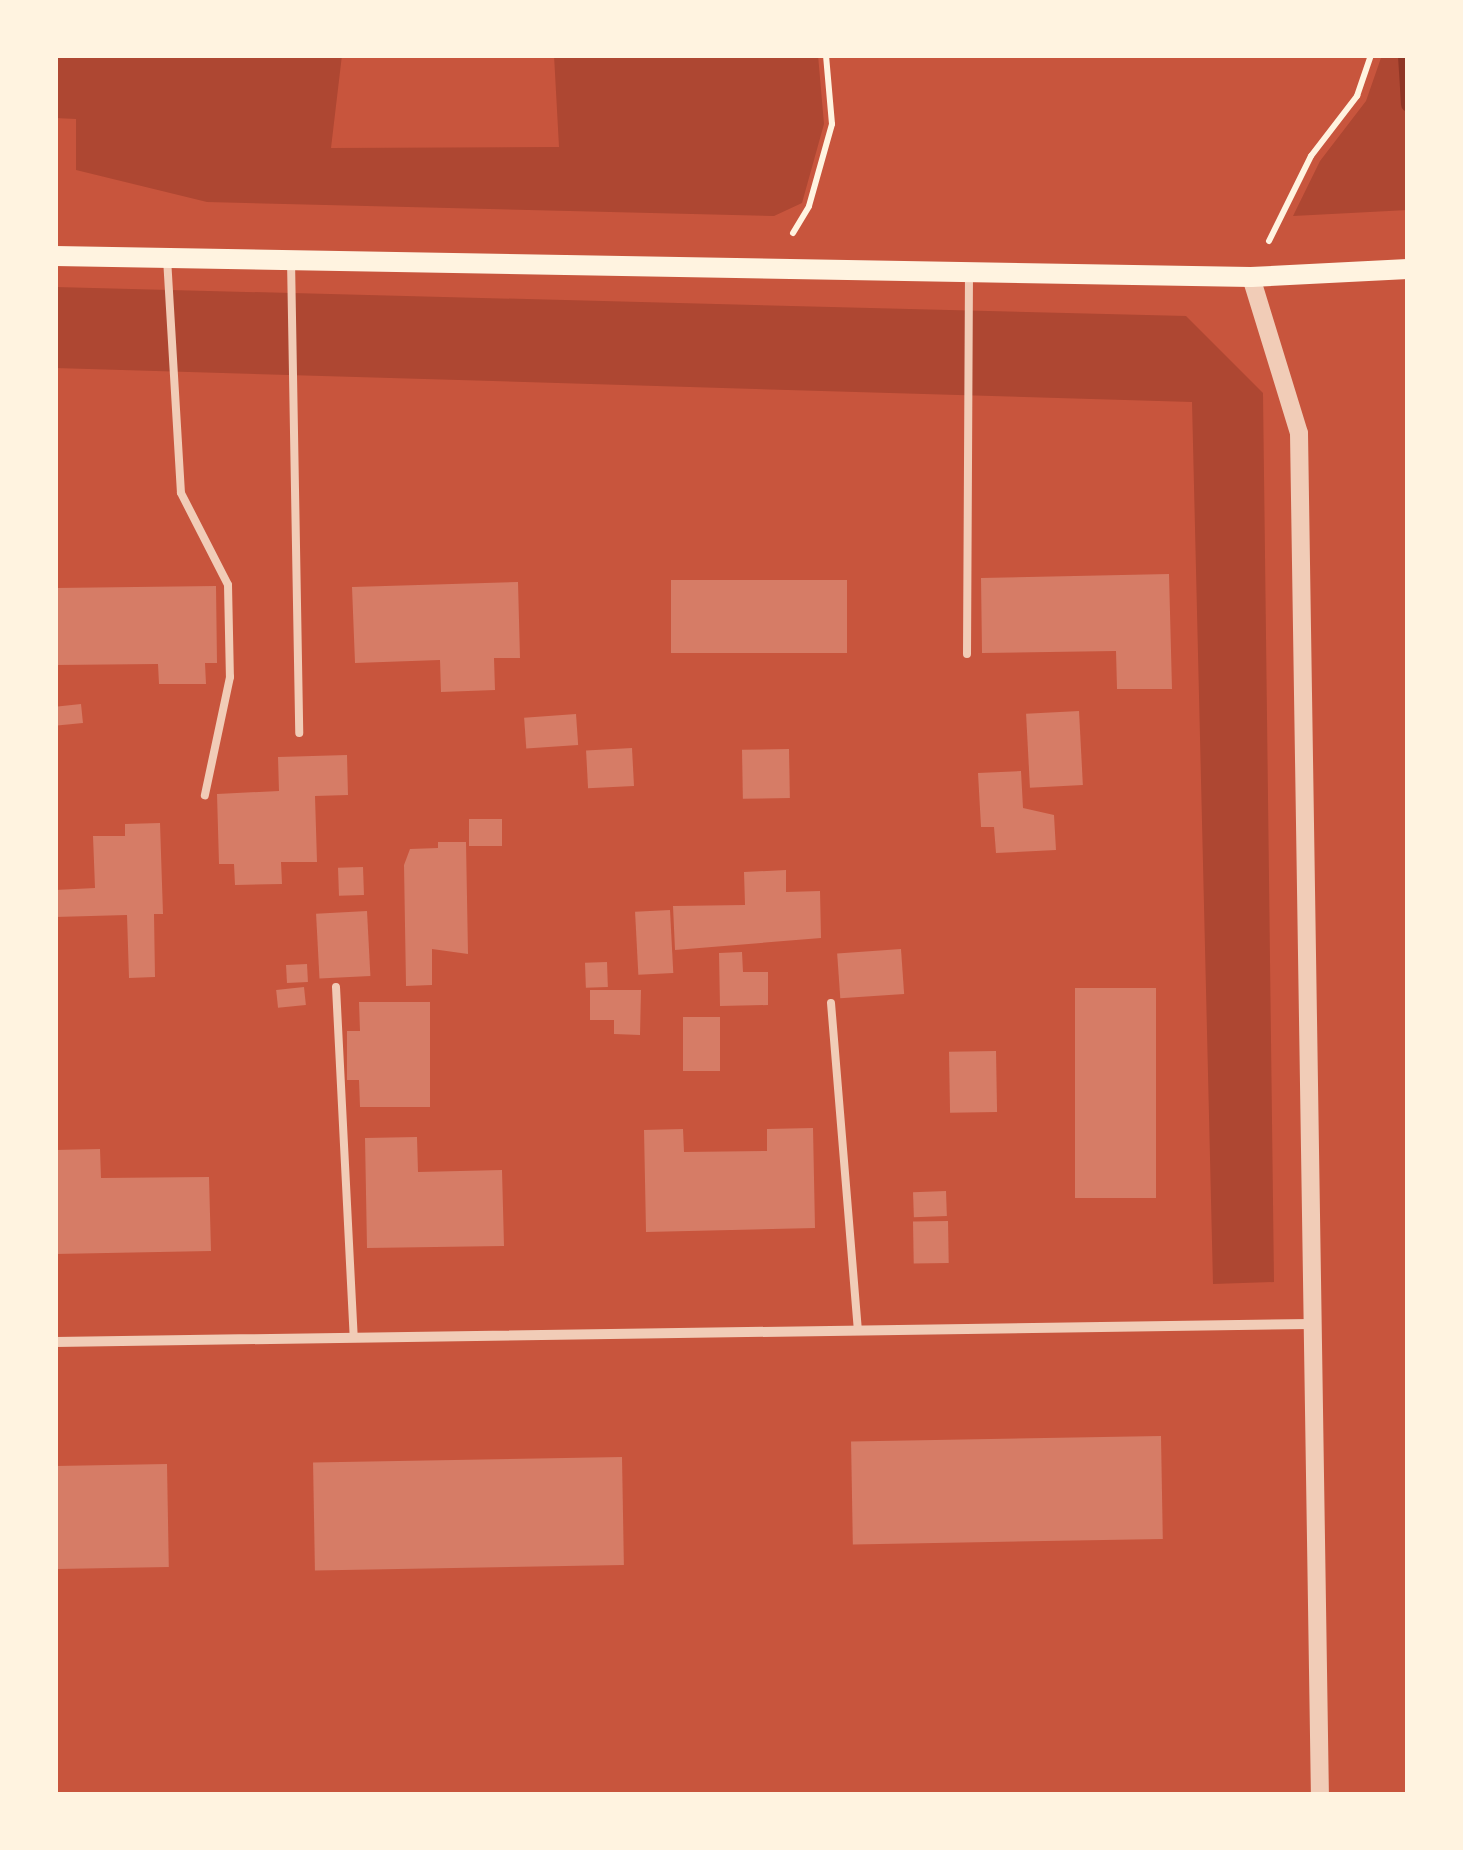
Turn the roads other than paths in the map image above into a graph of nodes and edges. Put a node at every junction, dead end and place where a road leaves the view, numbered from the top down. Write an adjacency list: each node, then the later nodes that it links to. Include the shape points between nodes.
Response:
1 (55, 256): 2 (main road)
2 (167, 258): 3 (main road); 9 (lane, via 181,493 228,586 230,677)
3 (291, 260): 5 (main road); 8 (lane)
4 (1408, 269): 6 (main road)
5 (969, 272): 6 (main road); 7 (lane)
6 (1251, 277): 12 (street, via 1299,434)
7 (968, 654)
8 (299, 734)
9 (205, 795)
10 (336, 987): 14 (lane)
11 (831, 1003): 13 (lane)
12 (1312, 1324): 13 (street); 16 (street)
13 (858, 1330): 14 (street)
14 (354, 1338): 15 (street)
15 (55, 1342)
16 (1320, 1795)

